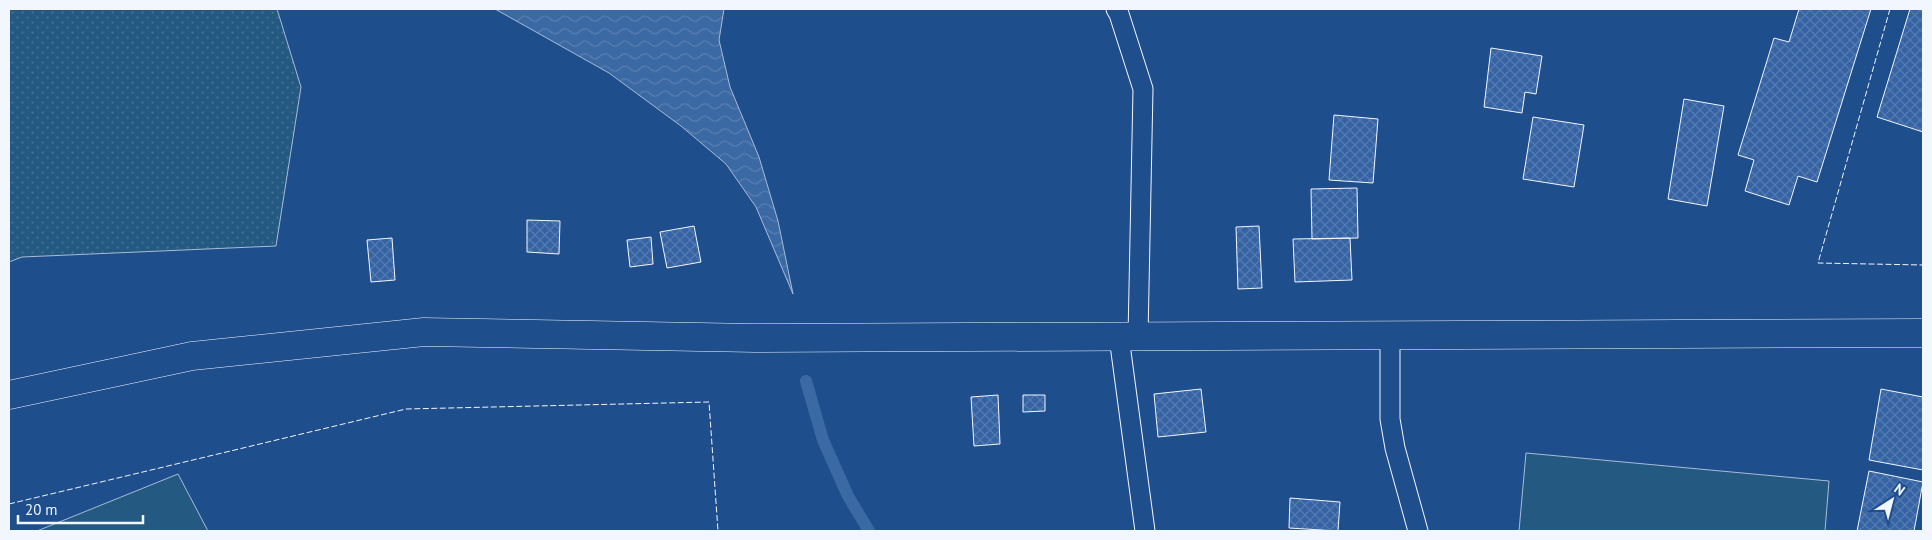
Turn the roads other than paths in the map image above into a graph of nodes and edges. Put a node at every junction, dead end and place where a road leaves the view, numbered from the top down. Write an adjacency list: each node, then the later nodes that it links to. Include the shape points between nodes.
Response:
1 (1116, 9): 4 (lane, via 1143,89)
2 (1923, 333): 3 (street)
3 (1390, 335): 4 (street); 7 (lane, via 1390,419)
4 (1129, 337): 5 (street, via 755,338 424,332 192,356); 6 (lane)
5 (9, 395)
6 (1144, 531)
7 (1418, 531)

